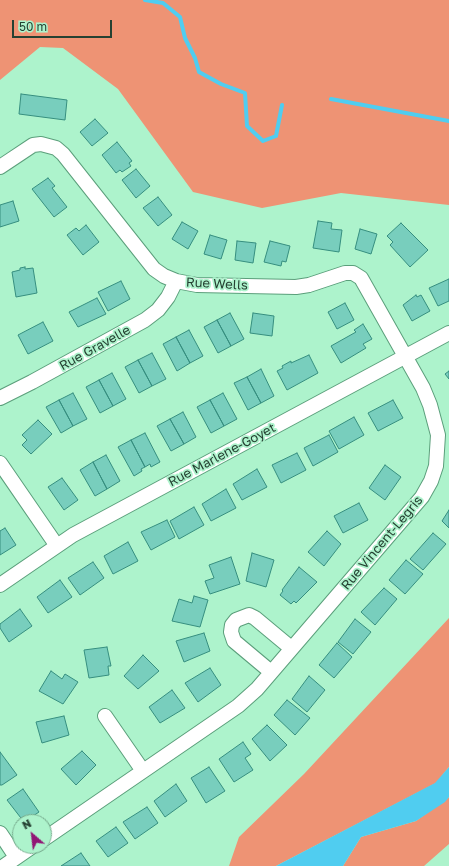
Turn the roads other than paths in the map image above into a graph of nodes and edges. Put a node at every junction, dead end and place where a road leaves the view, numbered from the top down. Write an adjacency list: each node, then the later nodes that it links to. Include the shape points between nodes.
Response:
1 (0, 167): 2 (street, Rue Wells, via 33,145 45,144 56,148 64,154 154,269)
2 (176, 281): 4 (street, Rue Wells, via 197,285 296,287 353,273 367,286); 5 (street, Rue Gravelle, via 168,298 146,320)
3 (449, 333): 4 (street, Rue Marlene-Goyet)
4 (406, 356): 7 (street, Rue Marlene-Goyet); 9 (street, Rue Vincent-Legris, via 430,405 438,435 436,466 431,481 422,497)
5 (0, 398)
6 (0, 463): 7 (street)
7 (57, 546): 8 (street, Rue Marlene-Goyet)
8 (0, 585)
9 (291, 648): 10 (street, Rue Vincent-Legris); 10 (street, via 256,618 249,615 236,620 231,632 234,641)
10 (271, 672): 12 (street, Rue Vincent-Legris, via 258,689 238,706)
11 (105, 716): 12 (street)
12 (143, 771): 14 (street, Rue Vincent-Legris)
13 (0, 833): 16 (street)
14 (52, 834)
15 (21, 854): 16 (street)
16 (16, 857): 17 (street)
17 (4, 866)

